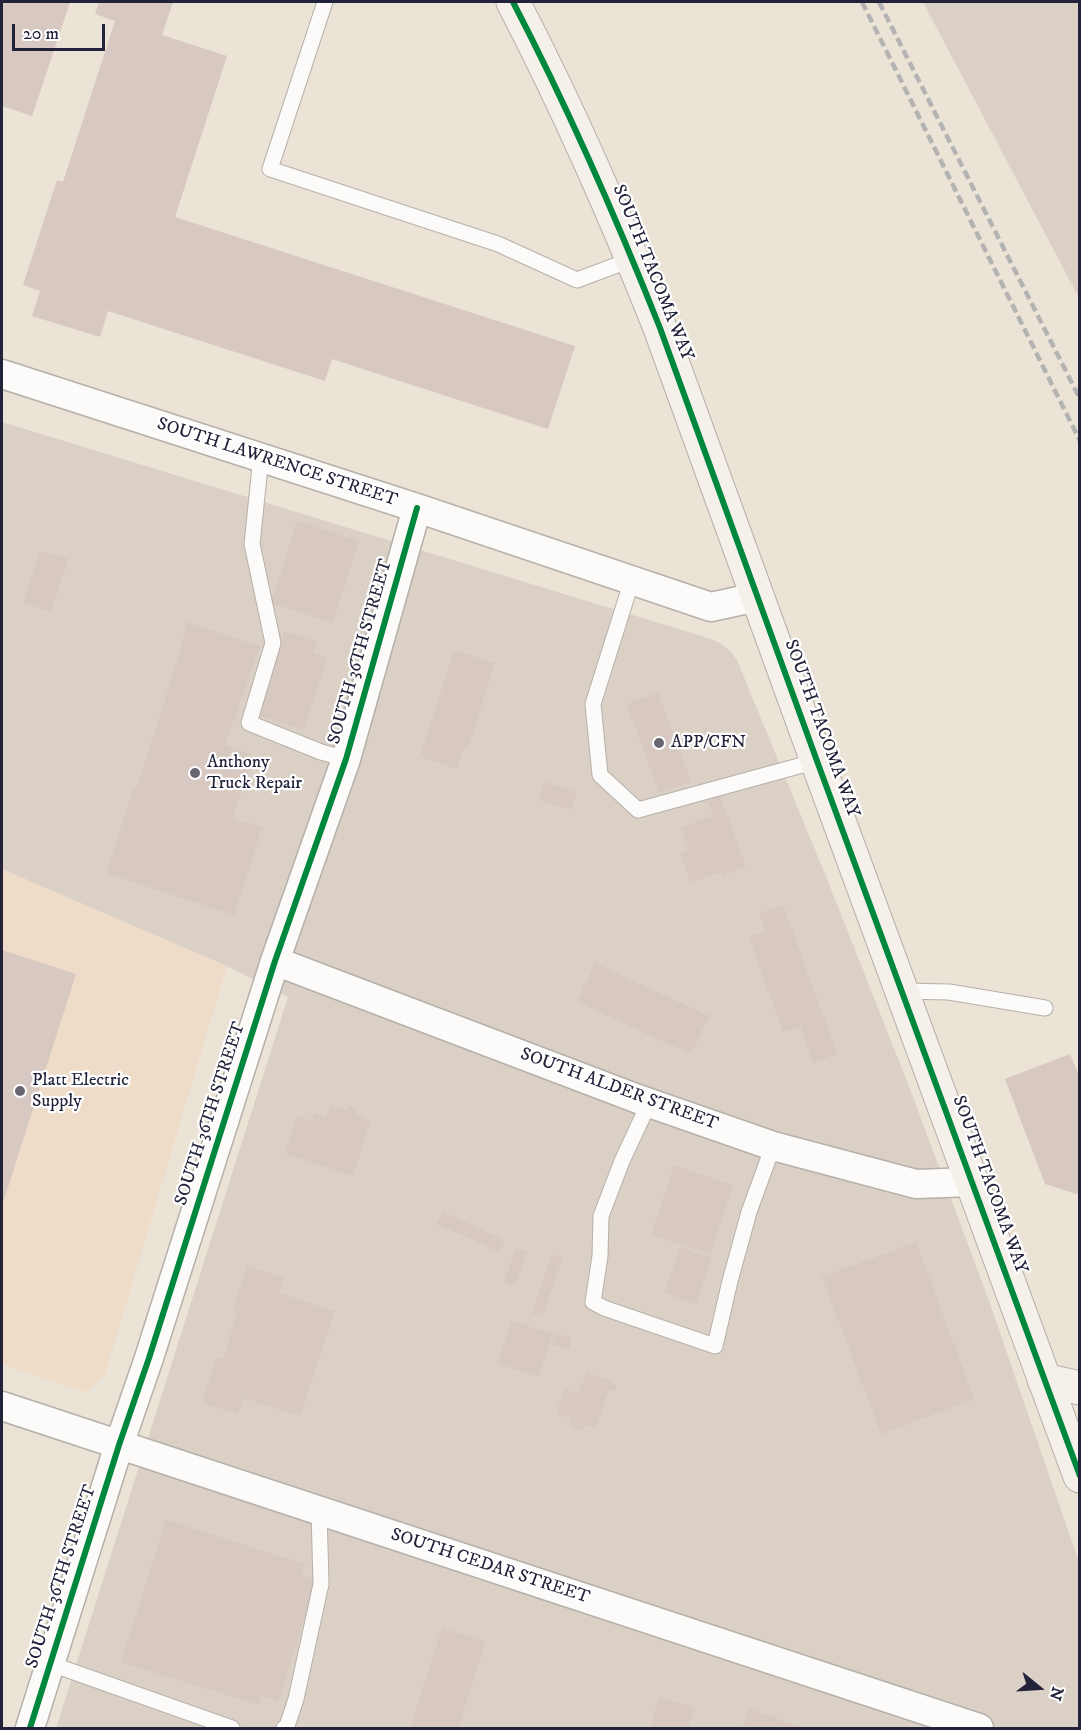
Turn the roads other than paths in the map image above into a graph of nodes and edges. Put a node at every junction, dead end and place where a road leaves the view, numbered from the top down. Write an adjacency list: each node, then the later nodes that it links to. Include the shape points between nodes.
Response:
1 (325, 2): 3 (lane, via 270,169 498,244 577,280)
2 (513, 2): 3 (main road, SOUTH TACOMA WAY)
3 (633, 259): 8 (main road, SOUTH TACOMA WAY)
4 (2, 374): 5 (street, SOUTH LAWRENCE STREET)
5 (261, 458): 6 (street, SOUTH LAWRENCE STREET); 9 (lane, via 252,544 273,643 249,723)
6 (417, 508): 7 (street, SOUTH LAWRENCE STREET); 9 (street, SOUTH 36TH STREET)
7 (632, 580): 8 (street, SOUTH LAWRENCE STREET, via 711,608); 10 (lane, via 592,704 600,775 638,810)
8 (757, 597): 10 (main road, SOUTH TACOMA WAY)
9 (346, 759): 11 (street, SOUTH 36TH STREET)
10 (817, 761): 12 (main road, SOUTH TACOMA WAY)
11 (275, 961): 14 (street, SOUTH ALDER STREET); 20 (street, SOUTH 36TH STREET)
12 (902, 991): 13 (lane, via 949,992); 16 (main road, SOUTH TACOMA WAY)
13 (1045, 1008)
14 (649, 1103): 15 (street, SOUTH ALDER STREET); 15 (lane, via 601,1216 593,1302 604,1308 716,1346 749,1212)
15 (773, 1146): 16 (street, SOUTH ALDER STREET, via 916,1184)
16 (972, 1182): 17 (main road, SOUTH TACOMA WAY)
17 (1044, 1380): 18 (main road); 21 (main road, SOUTH TACOMA WAY)
18 (1080, 1388)
19 (2, 1406): 20 (street, SOUTH CEDAR STREET)
20 (120, 1445): 22 (street, SOUTH CEDAR STREET); 23 (street, SOUTH 36TH STREET)
21 (1080, 1476)
22 (319, 1510): 26 (lane, via 321,1584 296,1699); 27 (street, SOUTH CEDAR STREET)
23 (51, 1664): 24 (street, SOUTH 36TH STREET); 25 (lane)
24 (33, 1727)
25 (232, 1728)
26 (284, 1728)
27 (979, 1728)

